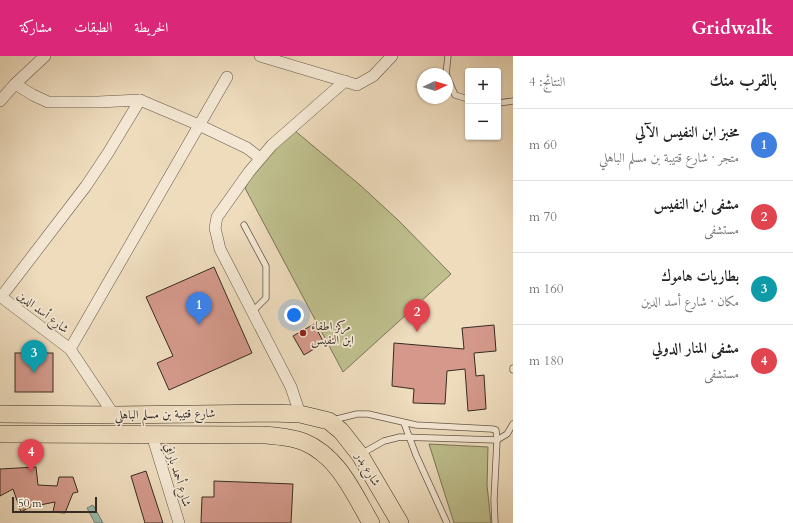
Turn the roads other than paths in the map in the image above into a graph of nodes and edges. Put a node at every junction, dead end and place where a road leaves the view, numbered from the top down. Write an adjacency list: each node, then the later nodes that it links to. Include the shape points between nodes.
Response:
1 (45, 56): 8 (street)
2 (260, 56): 7 (street)
3 (392, 56): 7 (street, via 373,76 357,85)
4 (448, 56): 5 (lane)
5 (447, 68)
6 (226, 77): 15 (street)
7 (345, 81): 16 (street)
8 (15, 84): 11 (street, via 48,102); 12 (street)
9 (453, 90): 10 (lane, via 455,95)
10 (465, 98)
11 (140, 100): 15 (street); 18 (street, via 86,186)
12 (0, 101)
13 (513, 101): 14 (lane)
14 (501, 103)
15 (199, 124): 16 (street, via 247,148); 20 (street)
16 (260, 158): 19 (street, via 223,208 215,228 220,249)
17 (244, 225): 19 (lane, via 266,266 266,298)
18 (1, 296): 20 (street, شارع أسد الدين)
19 (252, 312): 22 (street, via 291,387)
20 (70, 349): 23 (street, شارع أسد الدين)
21 (0, 414): 23 (main road, شارع قتيبة بن مسلم الباهلي)
22 (300, 414): 23 (main road, شارع قتيبة بن مسلم الباهلي); 24 (main road, شارع قتيبة بن مسلم الباهلي)
23 (114, 415)
24 (329, 421): 25 (lane, via 368,414); 31 (main road, via 315,424); 32 (main road, شارع بدر, via 341,431)
25 (404, 423): 29 (lane); 30 (lane, via 492,429 496,430)
26 (513, 424): 30 (lane, via 507,434)
27 (0, 434): 28 (main road, شارع قتيبة بن مسلم الباهلي)
28 (152, 435): 31 (main road, شارع قتيبة بن مسلم الباهلي, via 264,435); 34 (street, شارع أحمد بارافي)
29 (409, 437): 30 (lane); 32 (lane, via 388,439); 37 (lane)
30 (497, 440): 38 (lane)
31 (302, 441): 33 (main road, شارع بدر, via 321,452)
32 (360, 455): 33 (main road, via 352,465); 36 (main road, شارع بدر)
33 (339, 468): 35 (main road, شارع بدر)
34 (178, 523)
35 (371, 523)
36 (400, 523)
37 (447, 523)
38 (495, 523)

